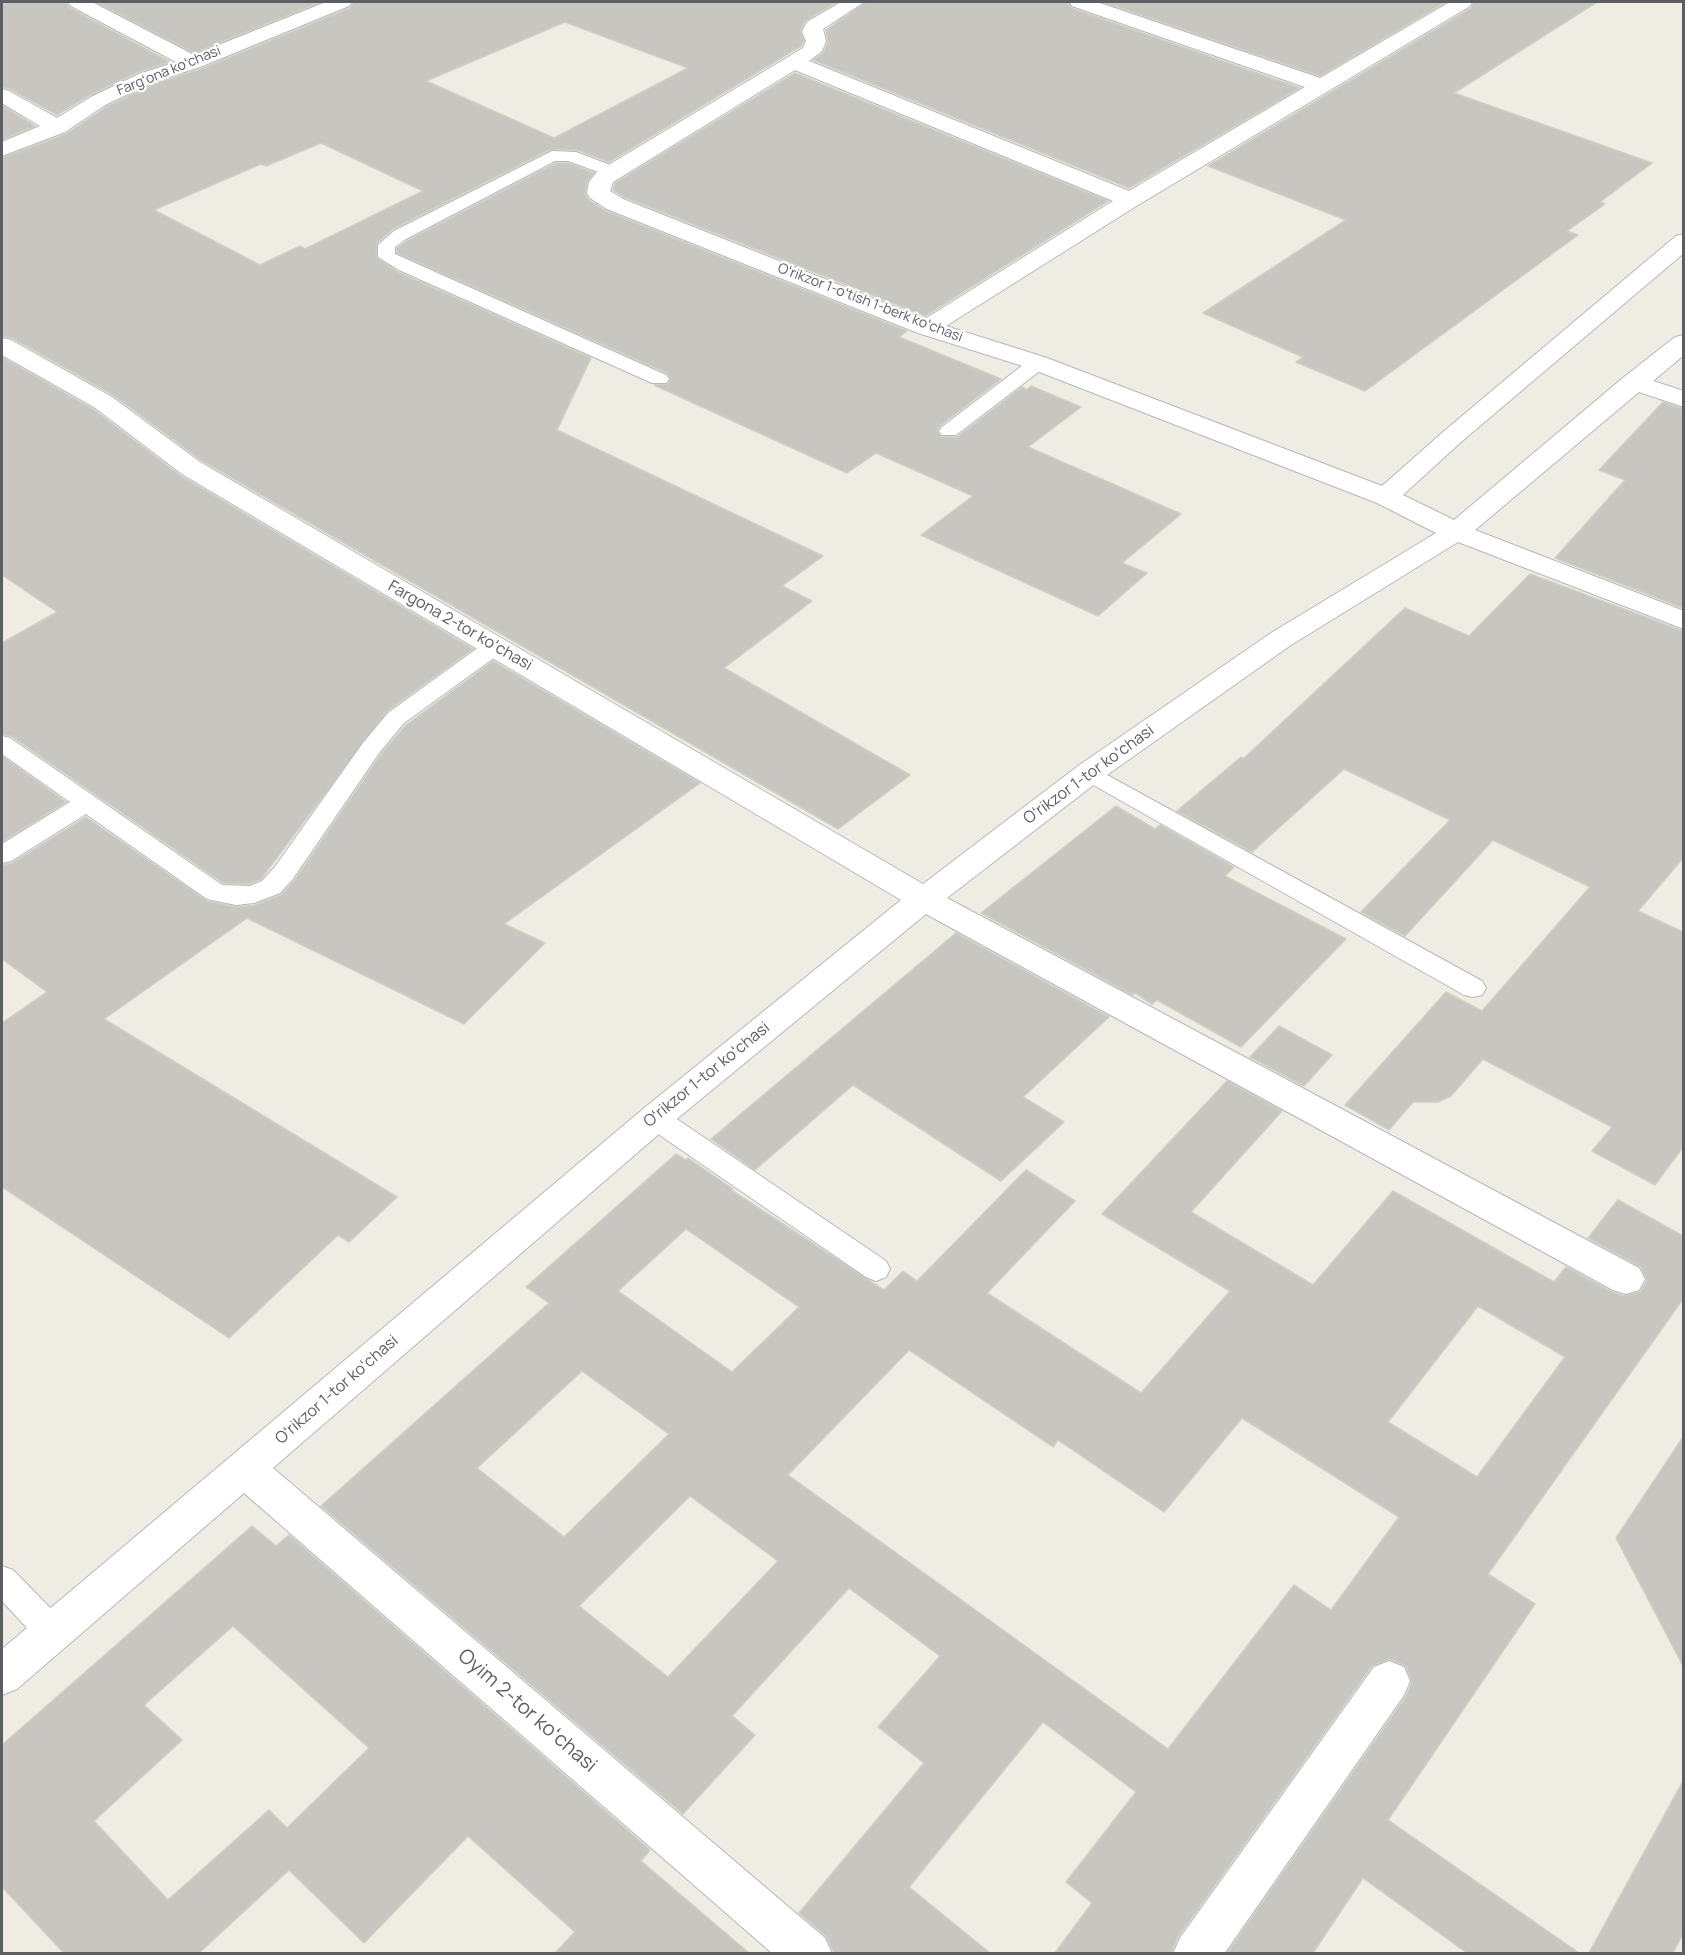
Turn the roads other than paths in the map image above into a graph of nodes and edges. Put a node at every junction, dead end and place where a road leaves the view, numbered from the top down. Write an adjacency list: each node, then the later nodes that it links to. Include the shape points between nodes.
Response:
1 (78, 2): 6 (street)
2 (342, 2): 6 (street, Fargʻona koʻchasi)
3 (854, 2): 7 (street, via 814,27 816,41 812,51)
4 (1079, 2): 8 (street)
5 (1462, 2): 8 (street)
6 (193, 63): 10 (street, Fargʻona koʻchasi, via 146,78 98,101)
7 (795, 63): 12 (street); 13 (street)
8 (1322, 86): 13 (street)
9 (2, 94): 10 (street)
10 (57, 127): 11 (street, Fargʻona koʻchasi)
11 (2, 150)
12 (612, 172): 15 (street, Oʻrikzor 1-oʻtish 1-berk koʻchasi, via 597,187 603,198); 19 (lane, via 570,156 552,156 400,236 385,251 387,257 405,266)
13 (1131, 200): 15 (street)
14 (1683, 241): 23 (street)
15 (927, 328): 18 (street, Oʻrikzor 1-oʻtish 1-berk koʻchasi)
16 (1683, 342): 20 (street, Oʻrikzor 1-tor koʻchasi)
17 (2, 345): 26 (street, Fargona 2-tor koʻchasi, via 103,402 191,468)
18 (1038, 363): 22 (lane); 23 (street, Oʻrikzor 1-oʻtish 1-berk koʻchasi)
19 (658, 379)
20 (1633, 382): 21 (street); 24 (street, Oʻrikzor 1-tor koʻchasi)
21 (1683, 400)
22 (949, 431)
23 (1386, 497): 24 (street, Oʻrikzor 1-oʻtish 1-berk koʻchasi)
24 (1456, 532): 25 (street, Oʻrikzor 1-oʻtish 1-berk koʻchasi); 28 (street, Oʻrikzor 1-tor koʻchasi, via 1281,639)
25 (1683, 621)
26 (494, 646): 29 (lane, via 396,718 283,874 271,887 254,894 216,893); 31 (street, Fargona 2-tor koʻchasi)
27 (2, 743): 29 (lane)
28 (1089, 773): 31 (street, Oʻrikzor 1-tor koʻchasi); 32 (lane)
29 (88, 802): 30 (lane)
30 (2, 855)
31 (924, 899): 33 (street, Oʻrikzor 1-tor koʻchasi); 35 (street, Fargona 2-tor koʻchasi)
32 (1473, 988)
33 (655, 1118): 34 (lane); 36 (street, Oʻrikzor 1-tor koʻchasi)
34 (876, 1269)
35 (1626, 1279)
36 (245, 1468): 38 (street, Oʻrikzor 1-tor koʻchasi); 41 (street, Oyim 2-tor koʻchasi)
37 (2, 1580): 38 (lane)
38 (53, 1633): 39 (street, Oʻrikzor 1-tor koʻchasi)
39 (2, 1675)
40 (1389, 1681): 42 (street)
41 (809, 1953)
42 (1196, 1953)

